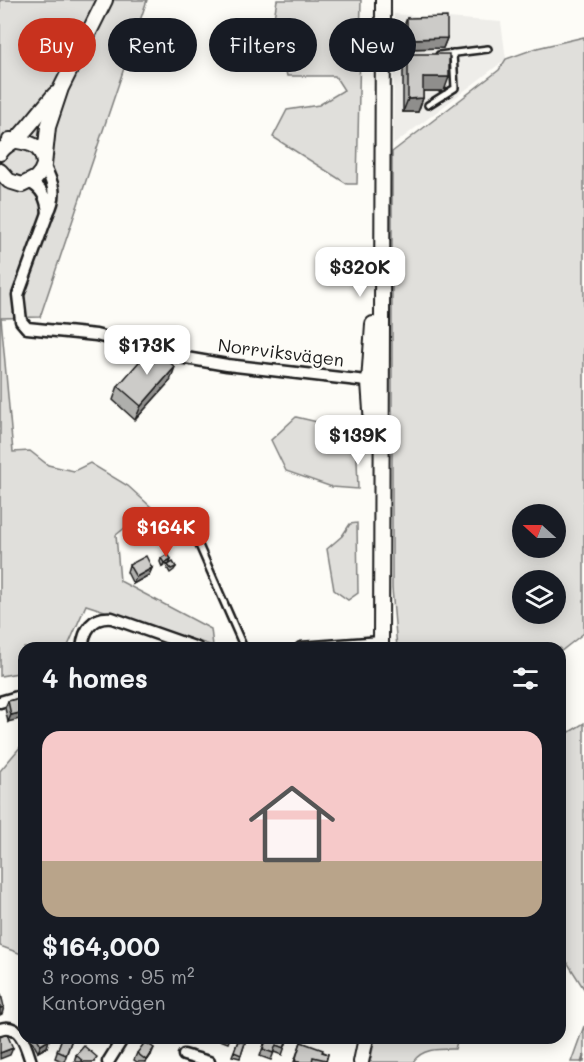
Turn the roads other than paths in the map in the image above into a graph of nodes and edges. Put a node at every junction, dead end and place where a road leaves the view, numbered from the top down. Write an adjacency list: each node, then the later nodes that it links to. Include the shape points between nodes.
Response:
1 (105, 0): 10 (street, Norrviksvägen)
2 (383, 0): 3 (street, Norrviksvägen)
3 (383, 18)
4 (488, 49): 5 (lane)
5 (453, 53): 6 (lane); 11 (lane, via 455,88)
6 (434, 55)
7 (424, 56): 8 (lane)
8 (416, 57)
9 (383, 72): 19 (street, Norrviksvägen)
10 (61, 88): 13 (street, Norrviksvägen); 15 (street, Norrviksvägen, via 48,127)
11 (428, 105)
12 (0, 139): 13 (street, Norrviksvägen)
13 (15, 141): 14 (street, Norrviksvägen); 15 (street, Norrviksvägen, via 35,146)
14 (0, 153)
15 (44, 165): 17 (street); 18 (street, Norrviksvägen, via 55,186 54,202)
16 (0, 171): 17 (street, via 15,184)
17 (30, 183): 18 (street, via 47,199)
18 (48, 213): 21 (street, Norrviksvägen, via 18,295 21,321 27,328 80,333 226,365)
19 (382, 216): 20 (street, Norrviksvägen); 21 (street, Norrviksvägen)
20 (382, 305): 21 (street, Norrviksvägen); 22 (street, Norrviksvägen, via 386,399)
21 (375, 382): 22 (street, Norrviksvägen); 24 (street, Norrviksvägen)
22 (381, 446): 24 (street, Norrviksvägen)
23 (198, 543): 27 (lane)
24 (381, 549): 28 (street, Norrviksvägen)
25 (84, 642): 26 (street, via 88,628 99,618 112,618)
26 (180, 642)
27 (241, 642)
28 (381, 642)
29 (18, 697): 30 (street)
30 (0, 702)
31 (0, 1029): 32 (street, via 13,1028)
32 (18, 1033)
33 (23, 1044): 37 (street)
34 (119, 1044): 38 (street)
35 (365, 1044): 40 (street)
36 (184, 1055): 39 (street)
37 (31, 1062)
38 (108, 1062)
39 (209, 1062)
40 (361, 1062)

